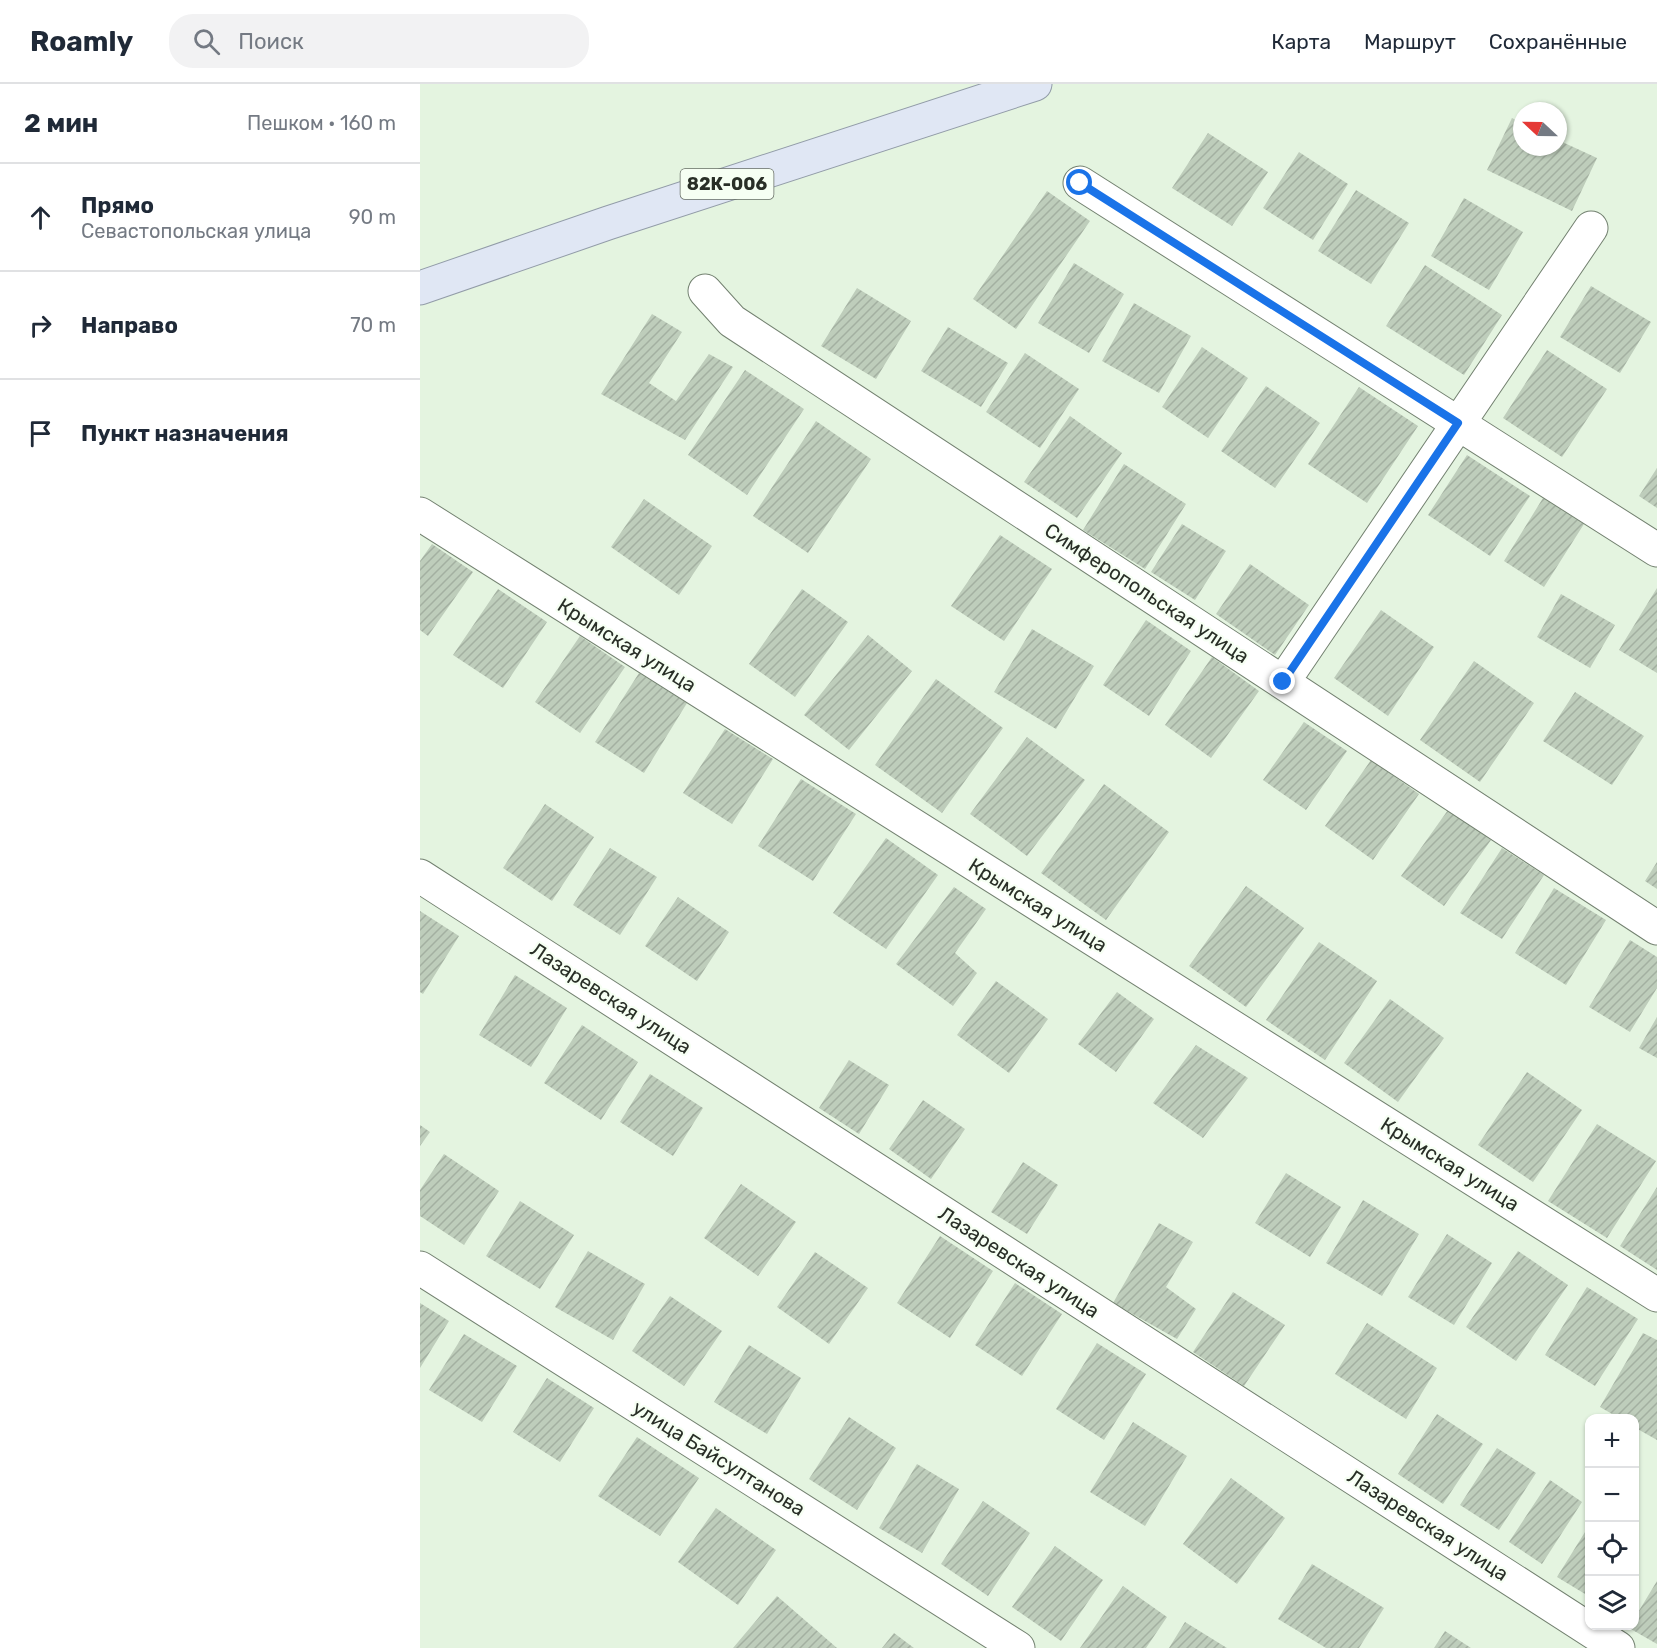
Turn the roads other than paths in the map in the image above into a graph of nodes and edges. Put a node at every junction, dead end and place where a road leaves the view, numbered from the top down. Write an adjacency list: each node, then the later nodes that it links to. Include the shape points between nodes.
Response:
1 (1035, 84): 4 (main road, 82К-006)
2 (1080, 183): 6 (street)
3 (1591, 228): 6 (street)
4 (420, 288)
5 (705, 291): 9 (street, Симферопольская улица, via 732,321)
6 (1458, 423): 8 (street); 9 (street)
7 (420, 514): 13 (street, Крымская улица)
8 (1657, 550)
9 (1283, 682): 11 (street, Симферопольская улица)
10 (420, 876): 15 (street, Лазаревская улица)
11 (1657, 928)
12 (420, 1268): 14 (street, улица Байсултанова)
13 (1657, 1295)
14 (1018, 1648)
15 (1618, 1648)

